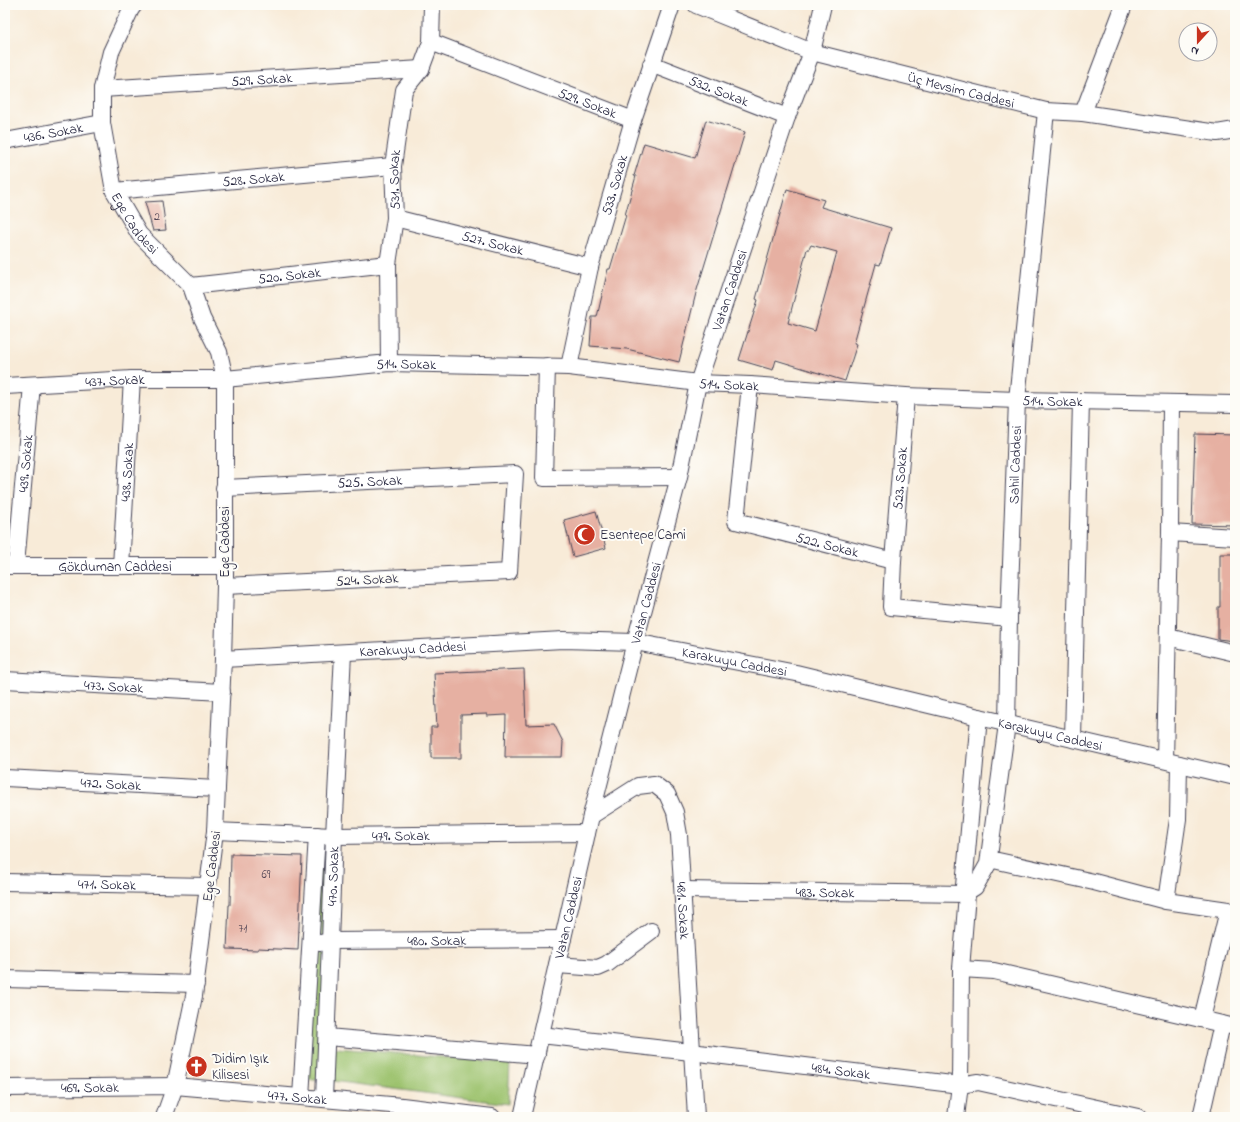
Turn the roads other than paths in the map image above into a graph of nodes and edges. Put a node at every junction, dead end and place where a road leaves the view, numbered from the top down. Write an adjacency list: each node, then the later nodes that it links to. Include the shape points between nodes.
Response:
1 (134, 5): 11 (street, Ege Caddesi, via 111,52)
2 (432, 5): 7 (street, 531. Sokak)
3 (672, 5): 9 (street, 533. Sokak)
4 (696, 5): 8 (street, Üç Mevsim Caddesi)
5 (823, 5): 8 (street, Vatan Caddesi)
6 (1124, 5): 13 (street)
7 (431, 42): 10 (street, 531. Sokak); 15 (street, 529. Sokak)
8 (812, 52): 12 (street, Üç Mevsim Caddesi); 14 (street, Vatan Caddesi)
9 (652, 64): 14 (street, 532. Sokak); 15 (street, 533. Sokak)
10 (421, 69): 11 (street, 529. Sokak); 19 (street, 531. Sokak, via 404,90)
11 (102, 89): 16 (street, Ege Caddesi)
12 (1046, 111): 13 (street, Üç Mevsim Caddesi); 35 (street, Sahil Caddesi)
13 (1083, 113): 17 (street, Üç Mevsim Caddesi, via 1217,133)
14 (787, 117): 30 (street, Vatan Caddesi)
15 (633, 120): 23 (street, 533. Sokak)
16 (102, 123): 18 (street, 436. Sokak); 20 (street, Ege Caddesi)
17 (1235, 130)
18 (5, 141)
19 (393, 166): 20 (street, 528. Sokak); 21 (street, 531. Sokak)
20 (114, 191): 24 (street, Ege Caddesi, via 140,234)
21 (395, 218): 22 (street, 531. Sokak); 23 (street, 527. Sokak)
22 (388, 264): 24 (street, 520. Sokak); 25 (street, 531. Sokak)
23 (590, 267): 27 (street, 533. Sokak)
24 (191, 286): 29 (street, Ege Caddesi, via 202,318 219,352)
25 (389, 363): 26 (street, 514. Sokak); 29 (street, 514. Sokak)
26 (546, 366): 27 (street, 514. Sokak); 39 (street, via 544,478)
27 (569, 367): 30 (street, 514. Sokak)
28 (132, 379): 29 (street, 437. Sokak); 31 (street, 437. Sokak); 45 (street, 438. Sokak)
29 (225, 379): 40 (street, Ege Caddesi)
30 (698, 383): 32 (street, 514. Sokak); 39 (street, Vatan Caddesi)
31 (32, 385): 33 (street, 437. Sokak); 44 (street, 439. Sokak)
32 (750, 385): 34 (street, 514. Sokak); 43 (street, 522. Sokak, via 736,521)
33 (5, 386)
34 (906, 396): 35 (street, 514. Sokak); 43 (street, 523. Sokak)
35 (1017, 400): 36 (street, 514. Sokak); 49 (street, Sahil Caddesi)
36 (1081, 401): 37 (street, 514. Sokak); 59 (street)
37 (1172, 403): 38 (street, 514. Sokak); 41 (street)
38 (1235, 404)
39 (679, 477): 51 (street, Vatan Caddesi)
40 (224, 488): 46 (street, Ege Caddesi); 47 (street, 525. Sokak, via 515,474)
41 (1170, 533): 42 (street); 50 (street)
42 (1235, 537)
43 (893, 561): 49 (street, via 891,606)
44 (10, 565): 45 (street, Gökduman Caddesi)
45 (121, 566): 46 (street, Gökduman Caddesi)
46 (224, 566): 48 (street, Ege Caddesi)
47 (509, 572): 48 (street, 524. Sokak)
48 (225, 586): 54 (street, Ege Caddesi)
49 (1009, 618): 58 (street, Sahil Caddesi)
50 (1168, 637): 53 (street); 60 (street)
51 (635, 642): 52 (street, Karakuyu Caddesi, via 563,640); 57 (street, Karakuyu Caddesi, via 796,673); 64 (street, Vatan Caddesi)
52 (342, 653): 54 (street, Karakuyu Caddesi); 68 (street, 470. Sokak)
53 (1235, 653)
54 (223, 659): 56 (street, Ege Caddesi)
55 (5, 680): 56 (street, 473. Sokak)
56 (222, 692): 63 (street, Ege Caddesi)
57 (979, 717): 58 (street, Karakuyu Caddesi); 73 (street, via 964,886)
58 (1007, 724): 59 (street, Karakuyu Caddesi); 69 (street, Sahil Caddesi)
59 (1073, 739): 60 (street, Karakuyu Caddesi)
60 (1172, 762): 61 (street, Karakuyu Caddesi); 74 (street, via 1178,819)
61 (1235, 777)
62 (5, 778): 63 (street, 472. Sokak)
63 (217, 789): 65 (street, Ege Caddesi)
64 (591, 816): 66 (street, Vatan Caddesi); 72 (street, 481. Sokak, via 638,786 654,784 668,794 675,812 679,835)
65 (215, 831): 67 (street, 479. Sokak); 71 (street, Ege Caddesi)
66 (587, 833): 68 (street, 479. Sokak); 76 (street, Vatan Caddesi)
67 (317, 836): 68 (street, 479. Sokak); 78 (street, 470. Sokak)
68 (334, 836): 77 (street, 470. Sokak)
69 (988, 859): 73 (street, Sahil Caddesi, via 988,864 975,887); 74 (street)
70 (5, 882): 71 (street, 471. Sokak)
71 (208, 886): 82 (street, Ege Caddesi)
72 (683, 890): 73 (street, 483. Sokak); 87 (street, 481. Sokak)
73 (967, 893): 80 (street)
74 (1166, 901): 83 (street, via 1228,910)
75 (651, 931): 79 (street, via 598,968)
76 (563, 939): 77 (street, 480. Sokak); 79 (street, Vatan Caddesi)
77 (330, 941): 78 (street, 480. Sokak); 86 (street, 470. Sokak)
78 (310, 944): 92 (street, 470. Sokak)
79 (557, 965): 85 (street, Vatan Caddesi)
80 (961, 969): 83 (street, via 994,972); 89 (street)
81 (5, 979): 82 (street)
82 (196, 984): 90 (street, Ege Caddesi)
83 (1202, 1019): 84 (street)
84 (1229, 1025): 101 (street)
85 (541, 1035): 87 (street, 484. Sokak); 88 (street, Vatan Caddesi)
86 (326, 1037): 88 (street); 93 (street, 470. Sokak)
87 (691, 1052): 89 (street, 484. Sokak); 98 (street, 481. Sokak)
88 (537, 1055): 97 (street, Vatan Caddesi)
89 (960, 1085): 99 (street); 100 (street, 484. Sokak, via 978,1082)
90 (175, 1086): 91 (street, 469. Sokak); 92 (street, 477. Sokak); 95 (street, Ege Caddesi)
91 (5, 1088)
92 (301, 1097): 93 (street, 477. Sokak)
93 (324, 1099): 94 (street, 477. Sokak)
94 (400, 1112): 96 (street, 477. Sokak)
95 (164, 1117)
96 (492, 1117)
97 (522, 1117)
98 (696, 1117)
99 (956, 1117)
100 (1138, 1117)
101 (1201, 1117)

